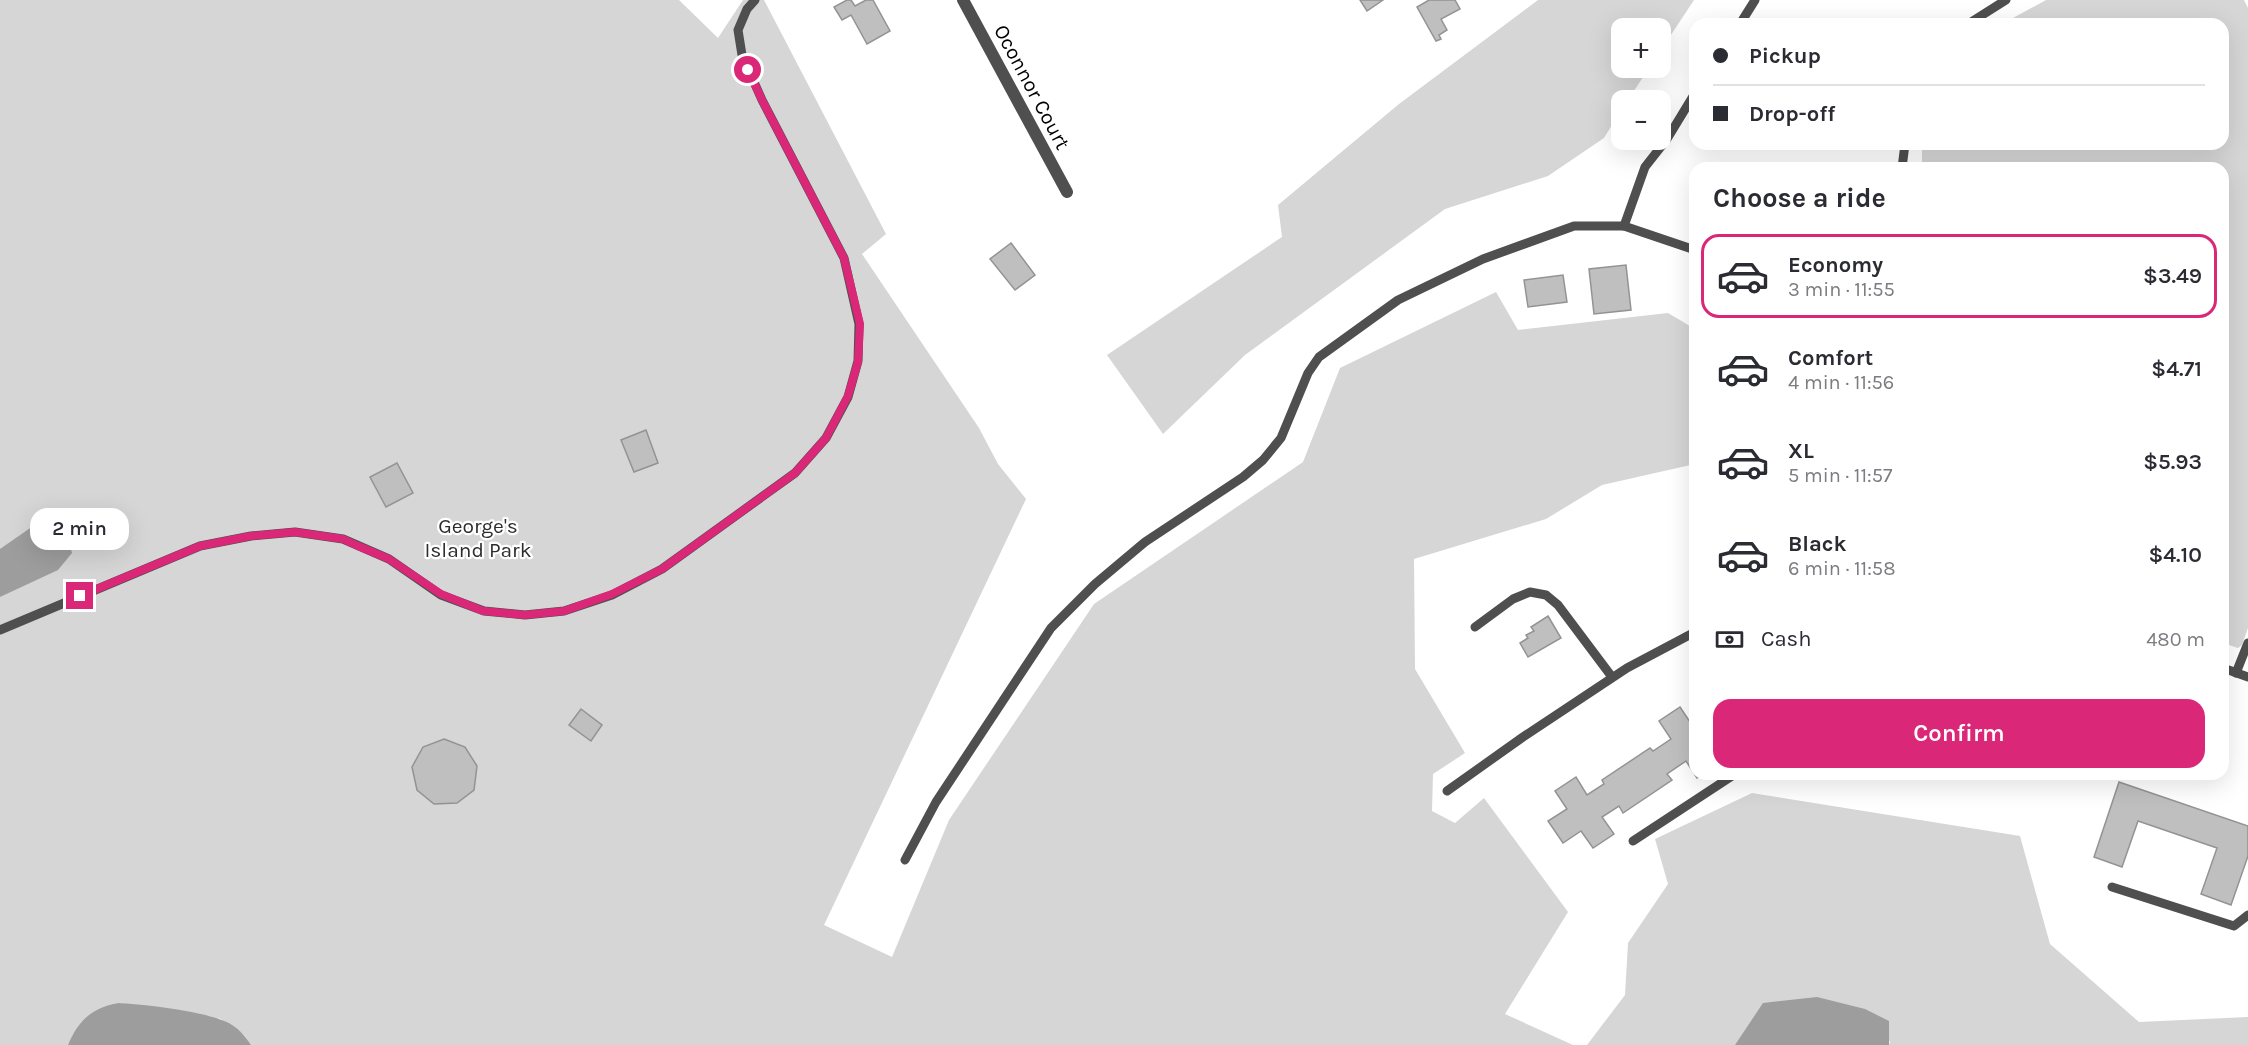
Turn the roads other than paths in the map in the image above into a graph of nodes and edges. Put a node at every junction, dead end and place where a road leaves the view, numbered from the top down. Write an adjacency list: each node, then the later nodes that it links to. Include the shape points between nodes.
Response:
1 (755, 0): 12 (lane, via 738,30 742,55 844,258 860,324 858,362 848,396 826,438 795,473 662,569 612,594 564,611 525,615 483,611 441,594 389,559 343,539 295,532 200,546)
2 (963, 0): 8 (street, Oconnor Court)
3 (1755, 0): 5 (lane)
4 (2006, 0): 6 (lane)
5 (1744, 18)
6 (1978, 18)
7 (1689, 103): 9 (lane, via 1645,167)
8 (1067, 192)
9 (1624, 226): 10 (lane); 22 (lane, via 1574,226 1483,259 1398,300 1319,357 1308,373 1281,438 1263,460 1145,542 1051,628 936,802)
10 (1689, 248)
11 (1475, 627): 17 (lane, via 1514,599 1530,592 1546,594 1558,604)
12 (0, 630)
13 (1689, 635): 17 (lane)
14 (2248, 643): 16 (lane)
15 (2229, 670): 16 (lane)
16 (2236, 673): 18 (lane)
17 (1612, 677): 20 (lane)
18 (2248, 677)
19 (1726, 780): 21 (lane)
20 (1447, 791)
21 (1634, 840)
22 (905, 860)
23 (2112, 887): 24 (lane, via 2234,926)
24 (2248, 915)

